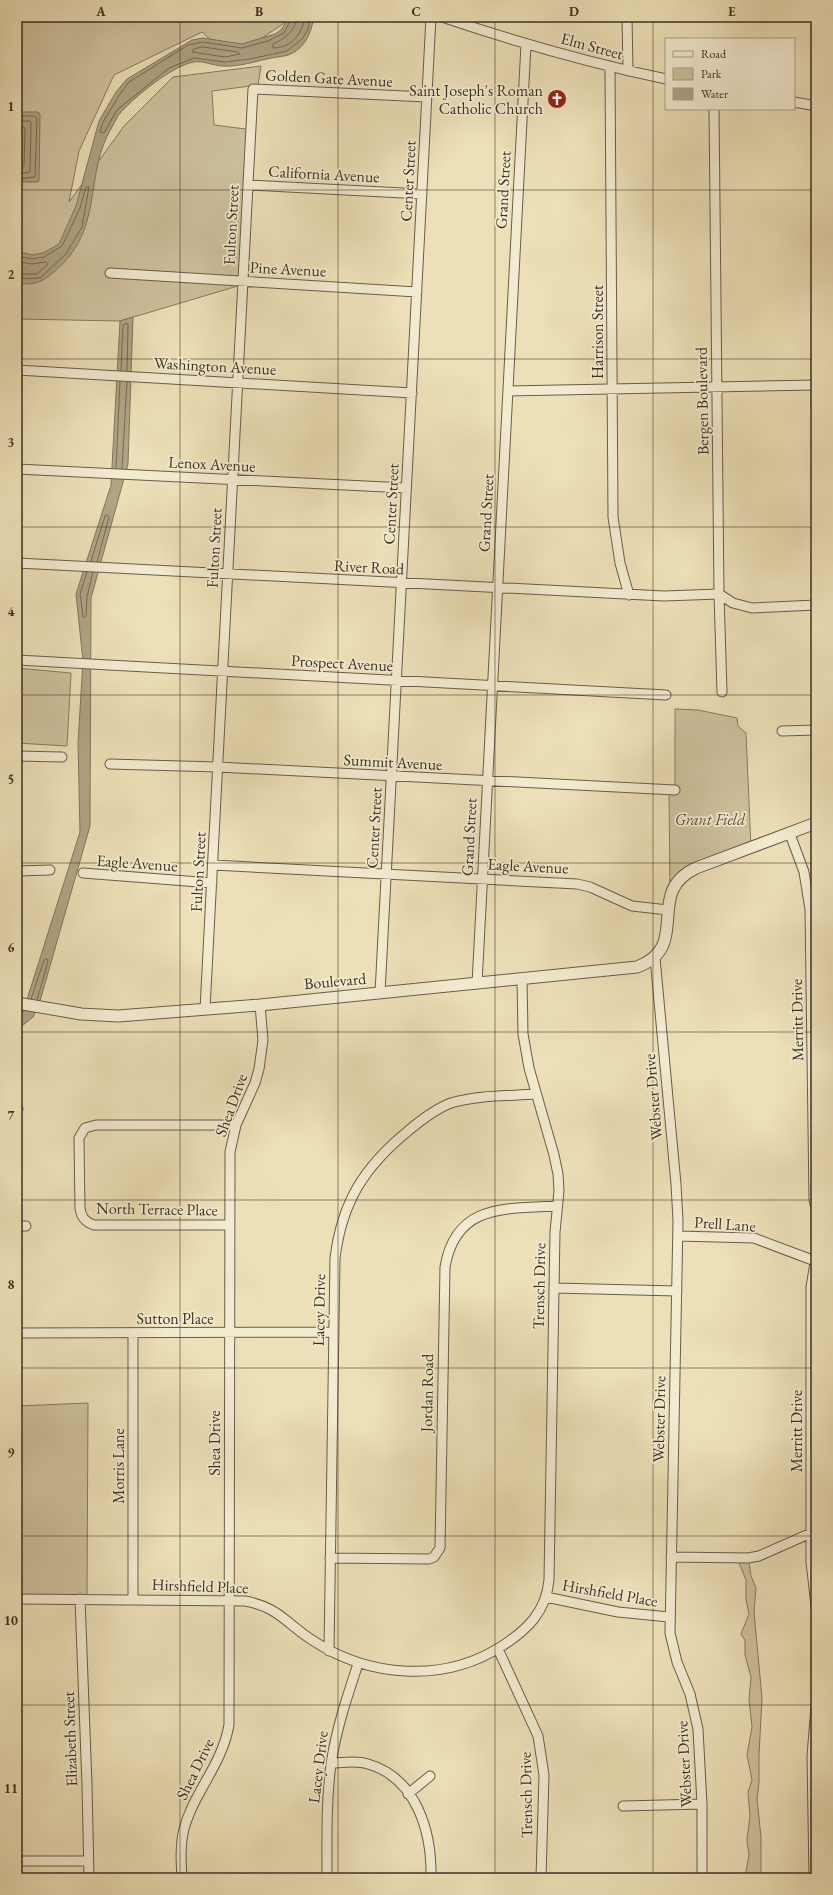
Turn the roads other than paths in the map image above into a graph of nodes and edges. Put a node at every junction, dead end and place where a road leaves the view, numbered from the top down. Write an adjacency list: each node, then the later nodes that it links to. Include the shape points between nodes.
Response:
1 (431, 17): 9 (street, Center Street)
2 (442, 17): 4 (street, Elm Street)
3 (627, 17): 6 (street)
4 (526, 44): 5 (street, Elm Street); 23 (street, Grand Street)
5 (610, 67): 6 (street, Elm Street); 22 (street, Harrison Street)
6 (628, 71): 7 (street, Elm Street)
7 (665, 79)
8 (253, 89): 9 (street, Golden Gate Avenue); 13 (street, Fulton Street)
9 (427, 97): 14 (street, Center Street)
10 (795, 102): 11 (street)
11 (816, 106)
12 (714, 110): 21 (street, Bergen Boulevard)
13 (248, 185): 14 (street, California Avenue); 16 (street, Fulton Street)
14 (422, 194): 17 (street, Center Street)
15 (110, 273): 16 (street, Pine Avenue)
16 (243, 281): 17 (street, Pine Avenue); 19 (street, Fulton Street)
17 (417, 292): 24 (street, Center Street)
18 (17, 370): 19 (street, Washington Avenue)
19 (238, 382): 24 (street, Washington Avenue); 26 (street, Fulton Street)
20 (816, 385): 21 (street)
21 (716, 386): 22 (street); 32 (street, Bergen Boulevard)
22 (612, 389): 23 (street); 33 (street, Harrison Street, via 613,517 620,563)
23 (508, 391): 31 (street, Grand Street)
24 (412, 393): 27 (street, Center Street)
25 (17, 469): 26 (street, Lenox Avenue)
26 (233, 480): 27 (street, Lenox Avenue); 29 (street, Fulton Street)
27 (406, 488): 30 (street, Center Street)
28 (17, 563): 29 (street, River Road)
29 (228, 575): 30 (street, River Road); 36 (street, Fulton Street)
30 (402, 584): 31 (street, River Road); 37 (street, Center Street)
31 (497, 588): 33 (street, River Road); 38 (street, Grand Street)
32 (719, 594): 33 (street, River Road); 34 (street, via 733,603 752,608); 39 (street, Bergen Boulevard)
33 (629, 595)
34 (816, 605)
35 (17, 660): 36 (street, Prospect Avenue)
36 (223, 672): 37 (street, Prospect Avenue); 46 (street, Fulton Street)
37 (396, 681): 38 (street, Prospect Avenue); 47 (street, Center Street)
38 (492, 686): 40 (street, Prospect Avenue); 48 (street, Grand Street)
39 (722, 692)
40 (666, 695)
41 (816, 730): 42 (street)
42 (782, 731)
43 (17, 756): 44 (street)
44 (62, 756)
45 (110, 764): 46 (street, Summit Avenue)
46 (218, 767): 47 (street, Summit Avenue); 52 (street, Fulton Street)
47 (392, 777): 48 (street, Summit Avenue); 56 (street, Center Street)
48 (487, 782): 49 (street, Summit Avenue); 57 (street, Grand Street)
49 (675, 790)
50 (816, 823): 51 (street)
51 (790, 834): 59 (street, via 688,872 670,892); 70 (street, Merritt Drive, via 804,872 810,909)
52 (213, 865): 56 (street, Eagle Avenue); 58 (street, Fulton Street)
53 (50, 870): 54 (street)
54 (17, 871)
55 (83, 873): 58 (street, Eagle Avenue)
56 (386, 874): 57 (street, Eagle Avenue); 63 (street, Center Street)
57 (482, 879): 59 (street, Eagle Avenue, via 577,884 590,887 632,906); 62 (street, Grand Street)
58 (212, 883): 66 (street, Fulton Street)
59 (668, 910): 60 (street, via 666,938)
60 (654, 958): 61 (street, Boulevard, via 637,967); 72 (street, Webster Drive, via 676,1184)
61 (522, 979): 62 (street, Boulevard); 67 (street, Trensch Drive, via 523,1034)
62 (477, 984): 63 (street, Boulevard)
63 (380, 993): 65 (street, Boulevard)
64 (20, 1004): 66 (street, Boulevard, via 100,1016)
65 (260, 1004): 66 (street, Boulevard); 68 (street, Shea Drive, via 263,1040 259,1069)
66 (206, 1009)
67 (536, 1094): 69 (street, Trensch Drive, via 558,1174); 76 (street, Lacey Drive, via 475,1098 450,1104 426,1116 379,1156 357,1186 342,1221 335,1258)
68 (236, 1125): 71 (street, Shea Drive, via 230,1152); 71 (street, North Terrace Place, via 96,1125 88,1127 79,1138 80,1208 84,1220 94,1226)
69 (557, 1206): 74 (street, Trensch Drive); 82 (street, Jordan Road, via 500,1209 483,1214 463,1228 451,1244 445,1267 438,1553 429,1559)
70 (816, 1208)
71 (230, 1225): 79 (street, Shea Drive)
72 (678, 1236): 73 (street, Prell Lane, via 754,1238); 75 (street, Webster Drive)
73 (815, 1259): 80 (street, Merritt Drive, via 811,1287)
74 (554, 1288): 75 (street); 83 (street, Trensch Drive, via 549,1580)
75 (677, 1290): 81 (street, Webster Drive)
76 (334, 1332): 79 (street, Sutton Place); 82 (street, Lacey Drive)
77 (17, 1333): 78 (street, Sutton Place)
78 (133, 1333): 79 (street, Sutton Place); 86 (street, Morris Lane)
79 (230, 1333): 87 (street, Shea Drive)
80 (811, 1533): 81 (street, via 759,1556 748,1558); 88 (street, Merritt Drive)
81 (671, 1557): 89 (street, Webster Drive)
82 (330, 1558): 91 (street, Lacey Drive)
83 (546, 1597): 89 (street, Hirshfield Place, via 618,1612); 90 (street, Hirshfield Place, via 536,1618 527,1628)
84 (17, 1599): 85 (street, Hirshfield Place)
85 (80, 1599): 86 (street, Hirshfield Place); 100 (street, Elizabeth Street)
86 (133, 1600): 87 (street, Hirshfield Place)
87 (229, 1600): 91 (street, Hirshfield Place, via 245,1601 270,1608); 102 (street, Shea Drive, via 229,1725 222,1753 184,1829 181,1845)
88 (816, 1606)
89 (669, 1617): 97 (street, Webster Drive, via 672,1648 695,1711)
90 (498, 1649): 92 (street, Hirshfield Place, via 474,1660 435,1670 391,1671); 105 (street, Trensch Drive, via 538,1736 544,1774)
91 (329, 1651): 92 (street, Hirshfield Place)
92 (358, 1664): 94 (street, Lacey Drive, via 343,1709)
93 (816, 1706): 107 (street, via 812,1756)
94 (331, 1763): 96 (street, via 361,1762 379,1768 398,1781); 103 (street, Lacey Drive, via 327,1804)
95 (430, 1776): 96 (street)
96 (408, 1794): 104 (street, via 417,1805 426,1829 431,1856)
97 (702, 1804): 98 (street); 106 (street, Webster Drive)
98 (623, 1806)
99 (17, 1861): 100 (street)
100 (88, 1861): 101 (street, Elizabeth Street)
101 (89, 1878)
102 (182, 1878)
103 (327, 1878)
104 (431, 1878)
105 (541, 1878)
106 (702, 1878)
107 (814, 1878)

